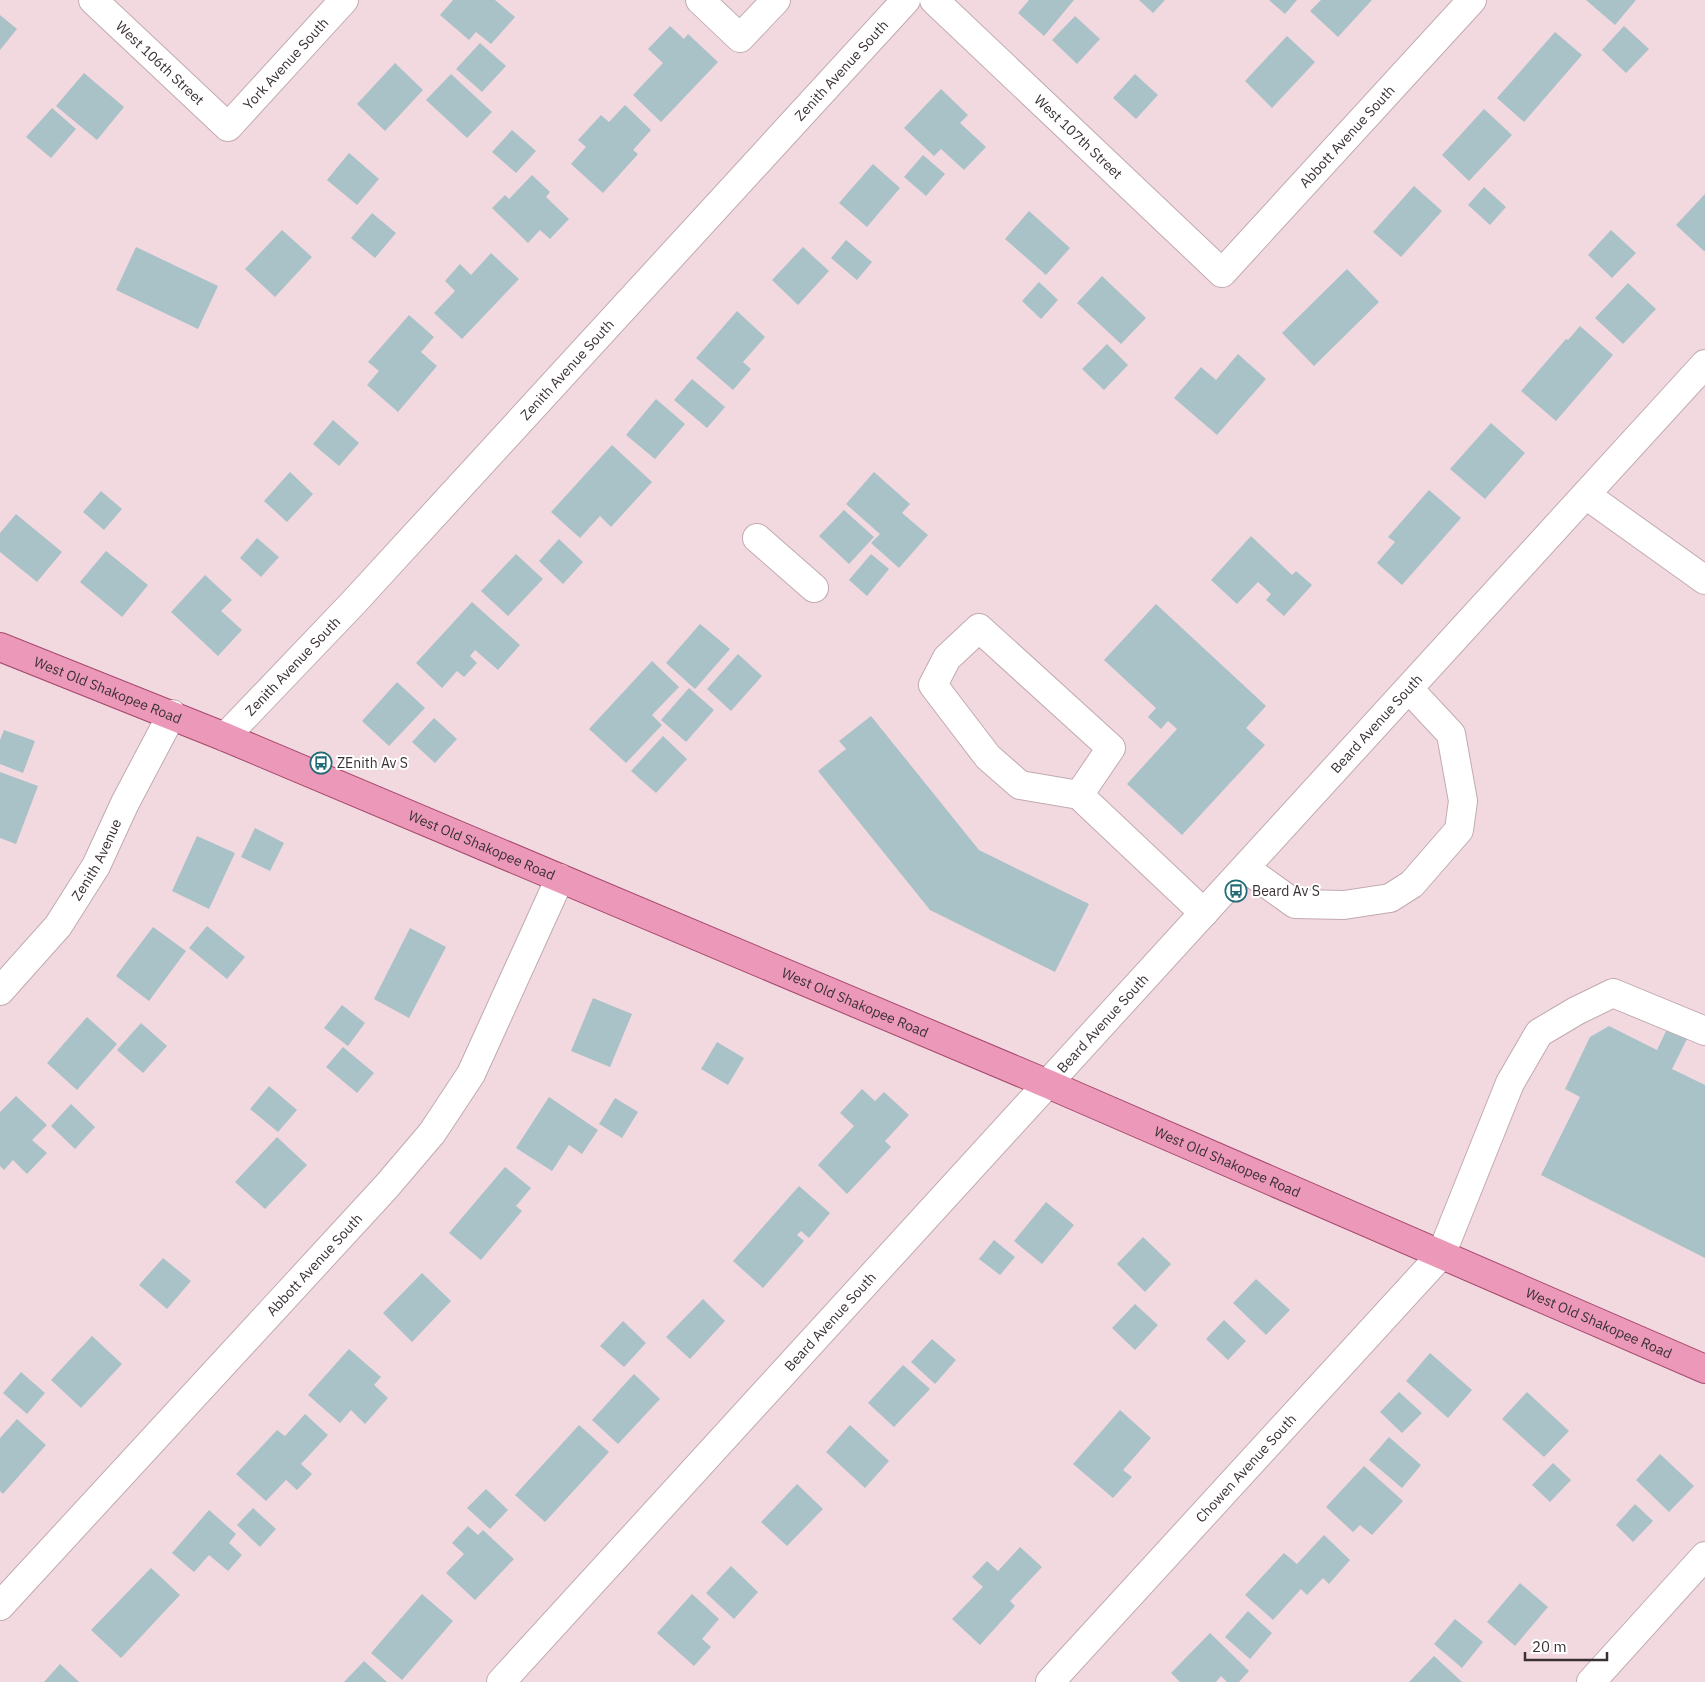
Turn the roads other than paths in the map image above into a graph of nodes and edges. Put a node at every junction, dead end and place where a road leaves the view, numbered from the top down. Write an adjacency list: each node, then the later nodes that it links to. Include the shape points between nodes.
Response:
1 (94, 0): 8 (street, West 106th Street)
2 (344, 0): 8 (street, York Avenue South)
3 (700, 0): 4 (street, via 740,38)
4 (776, 0)
5 (906, 0): 18 (street, Zenith Avenue South)
6 (934, 0): 9 (street, West 107th Street)
7 (1472, 0): 9 (street, Abbott Avenue South)
8 (228, 127)
9 (1222, 273)
10 (1705, 364): 11 (street, Beard Avenue South)
11 (1586, 495): 13 (street); 16 (street, Beard Avenue South)
12 (757, 538): 14 (street)
13 (1705, 580)
14 (814, 588)
15 (0, 647): 17 (main road, West Old Shakopee Road)
16 (1409, 689): 20 (street, Beard Avenue South); 20 (street, via 1451,734 1463,801 1459,830 1412,884 1390,898 1344,905 1295,904)
17 (172, 714): 18 (main road, West Old Shakopee Road); 23 (street, Zenith Avenue, via 91,874 58,926)
18 (226, 737): 21 (main road, West Old Shakopee Road)
19 (1079, 795): 19 (street, via 1020,785 988,757 933,685 947,658 979,628 1111,748); 22 (street)
20 (1245, 868): 22 (street, Beard Avenue South)
21 (560, 878): 25 (main road, West Old Shakopee Road); 29 (street, Abbott Avenue South, via 471,1074 432,1133)
22 (1204, 913): 25 (street, Beard Avenue South)
23 (0, 991)
24 (1705, 1031): 26 (street, via 1613,994 1539,1032 1510,1083)
25 (1048, 1084): 26 (main road, West Old Shakopee Road); 30 (street, Beard Avenue South)
26 (1441, 1255): 27 (main road, West Old Shakopee Road); 31 (street, Chowen Avenue South)
27 (1705, 1369)
28 (1705, 1556): 32 (street)
29 (0, 1606)
30 (501, 1682)
31 (1050, 1682)
32 (1591, 1682)

